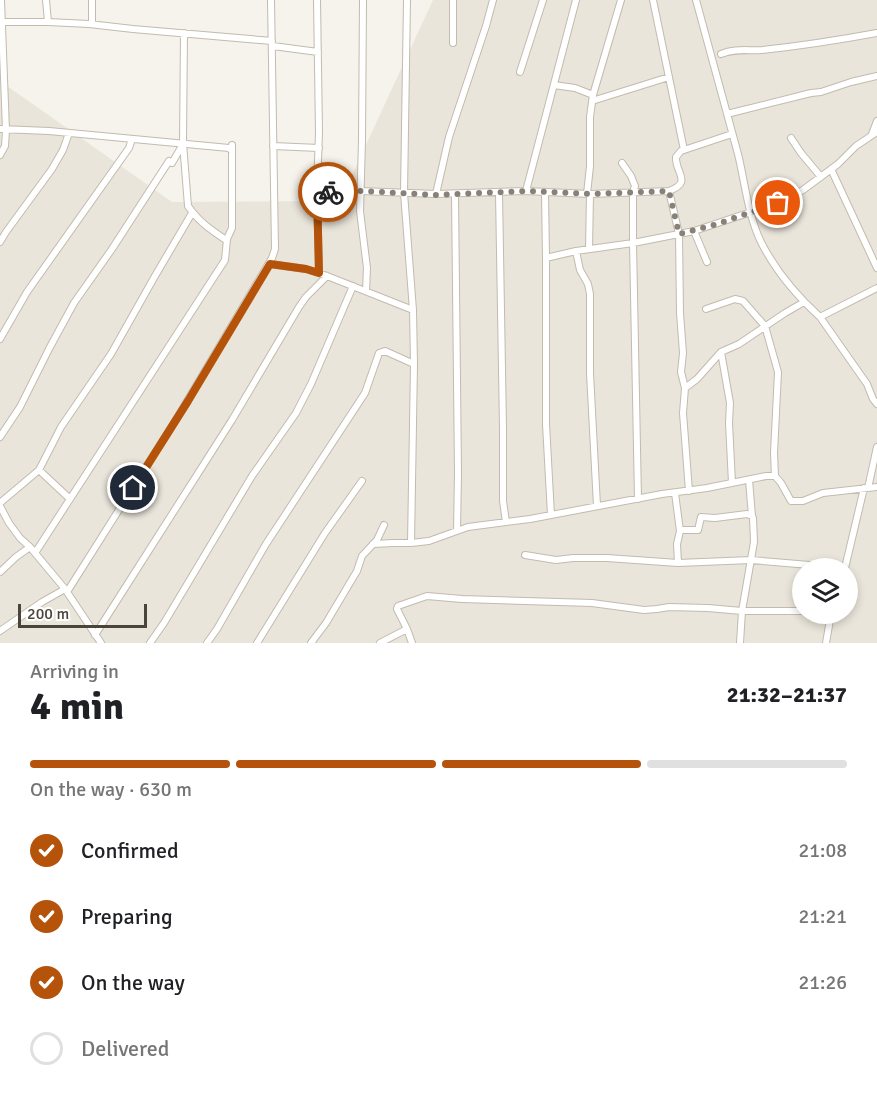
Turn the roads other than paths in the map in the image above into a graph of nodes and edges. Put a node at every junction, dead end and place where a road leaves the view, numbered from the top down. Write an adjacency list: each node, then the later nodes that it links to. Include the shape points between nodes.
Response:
1 (1, 0): 15 (street)
2 (46, 0): 16 (street)
3 (92, 0): 17 (street)
4 (271, 0): 20 (street)
5 (317, 0): 22 (street)
6 (363, 0): 46 (street)
7 (407, 0): 49 (street)
8 (453, 0): 21 (street)
9 (493, 0): 55 (street, via 449,137)
10 (543, 0): 24 (street)
11 (576, 0): 27 (street)
12 (621, 0): 28 (street)
13 (653, 0): 26 (street)
14 (696, 0): 29 (street)
15 (1, 22): 16 (street); 31 (street)
16 (48, 22): 17 (street)
17 (92, 24): 18 (street)
18 (184, 33): 20 (street); 37 (street)
19 (877, 33): 23 (street)
20 (273, 43): 22 (street); 38 (street)
21 (453, 43)
22 (318, 52): 39 (street)
23 (721, 54)
24 (520, 72)
25 (877, 76): 29 (street)
26 (669, 77): 28 (street); 40 (street)
27 (554, 84): 28 (street, via 575,88); 47 (street)
28 (592, 98): 54 (street)
29 (727, 114): 34 (street)
30 (877, 121): 33 (street)
31 (3, 129): 32 (street); 41 (street, via 5,146)
32 (69, 133): 36 (street); 61 (street, via 52,169)
33 (875, 133): 43 (street)
34 (732, 134): 40 (street); 57 (street)
35 (791, 138): 44 (street)
36 (132, 139): 37 (street); 79 (street, via 27,292)
37 (183, 143): 56 (street, via 188,206); 60 (street, via 232,148 232,228); 84 (street, via 70,311)
38 (273, 146): 39 (street); 67 (street, via 275,249)
39 (319, 148): 45 (street)
40 (684, 150): 48 (street, via 676,157 681,183)
41 (0, 155)
42 (622, 163): 51 (street, via 634,182)
43 (831, 169): 44 (street); 68 (street)
44 (821, 177): 57 (street, via 795,195)
45 (317, 191): 46 (street); 69 (street)
46 (361, 191): 49 (street); 73 (street)
47 (526, 191): 50 (street); 52 (street)
48 (669, 191): 51 (street); 59 (street)
49 (404, 192): 55 (street); 76 (street)
50 (545, 192): 54 (street); 65 (street)
51 (633, 192): 54 (street); 62 (street)
52 (499, 193): 53 (street); 101 (street)
53 (455, 194): 55 (street); 103 (street)
54 (588, 194): 63 (street)
55 (436, 195)
56 (192, 213): 60 (street); 86 (street, via 111,354 61,427)
57 (751, 213): 58 (street); 74 (street, via 760,241)
58 (694, 231): 59 (street); 66 (street)
59 (679, 234): 62 (street); 82 (street, via 681,372)
60 (228, 239): 96 (street, via 225,260)
61 (0, 242)
62 (633, 243): 63 (street); 95 (street)
63 (590, 249): 64 (street)
64 (576, 251): 65 (street); 97 (street, via 590,294)
65 (546, 258): 99 (street, via 546,424)
66 (706, 262)
67 (270, 264): 69 (street); 115 (street)
68 (877, 268)
69 (319, 273): 70 (street)
70 (327, 276): 71 (street); 121 (street, via 299,307)
71 (353, 286): 73 (street); 122 (street, via 296,413 252,476)
72 (877, 288): 77 (street)
73 (366, 291): 76 (street)
74 (804, 302): 77 (street); 78 (street)
75 (706, 309): 78 (street, via 739,299)
76 (413, 310): 81 (street)
77 (820, 317): 83 (street, via 863,377)
78 (765, 326): 80 (street); 87 (street, via 778,378)
79 (0, 339)
80 (721, 352): 82 (street); 90 (street, via 730,403)
81 (414, 364): 105 (street); 123 (street, via 385,351 379,353 365,393 266,544)
82 (685, 388): 93 (street, via 682,413)
83 (877, 404)
84 (0, 437)
85 (877, 447): 92 (street)
86 (39, 470): 96 (street); 98 (street)
87 (775, 476): 88 (street); 92 (street, via 791,501)
88 (749, 480): 90 (street); 100 (street)
89 (362, 481): 124 (street)
90 (732, 483): 93 (street)
91 (877, 487): 92 (street)
92 (866, 488): 110 (street)
93 (689, 491): 94 (street)
94 (675, 493): 95 (street); 104 (street)
95 (638, 499): 97 (street)
96 (70, 500): 108 (street)
97 (597, 506): 99 (street)
98 (0, 507): 107 (street)
99 (551, 515): 101 (street)
100 (752, 516): 104 (street, via 703,516 698,530); 111 (street)
101 (506, 522): 103 (street)
102 (384, 525): 106 (street)
103 (457, 531): 105 (street)
104 (680, 531): 112 (street)
105 (411, 543): 106 (street)
106 (374, 544): 125 (street, via 362,556 357,571)
107 (30, 547): 108 (street); 114 (street)
108 (35, 553): 115 (street)
109 (525, 555): 112 (street, via 556,560)
110 (848, 558)
111 (751, 560): 112 (street); 113 (street); 116 (street)
112 (678, 562)
113 (792, 563)
114 (0, 572)
115 (66, 590): 120 (street); 121 (street)
116 (742, 611): 117 (street); 119 (street, via 669,607 644,610 592,603 427,596 398,606); 128 (street)
117 (792, 611)
118 (829, 624): 129 (street)
119 (407, 629): 126 (street); 127 (street)
120 (0, 631)
121 (99, 641)
122 (150, 643)
123 (207, 643)
124 (257, 643)
125 (311, 643)
126 (380, 643)
127 (412, 643)
128 (740, 643)
129 (826, 643)

